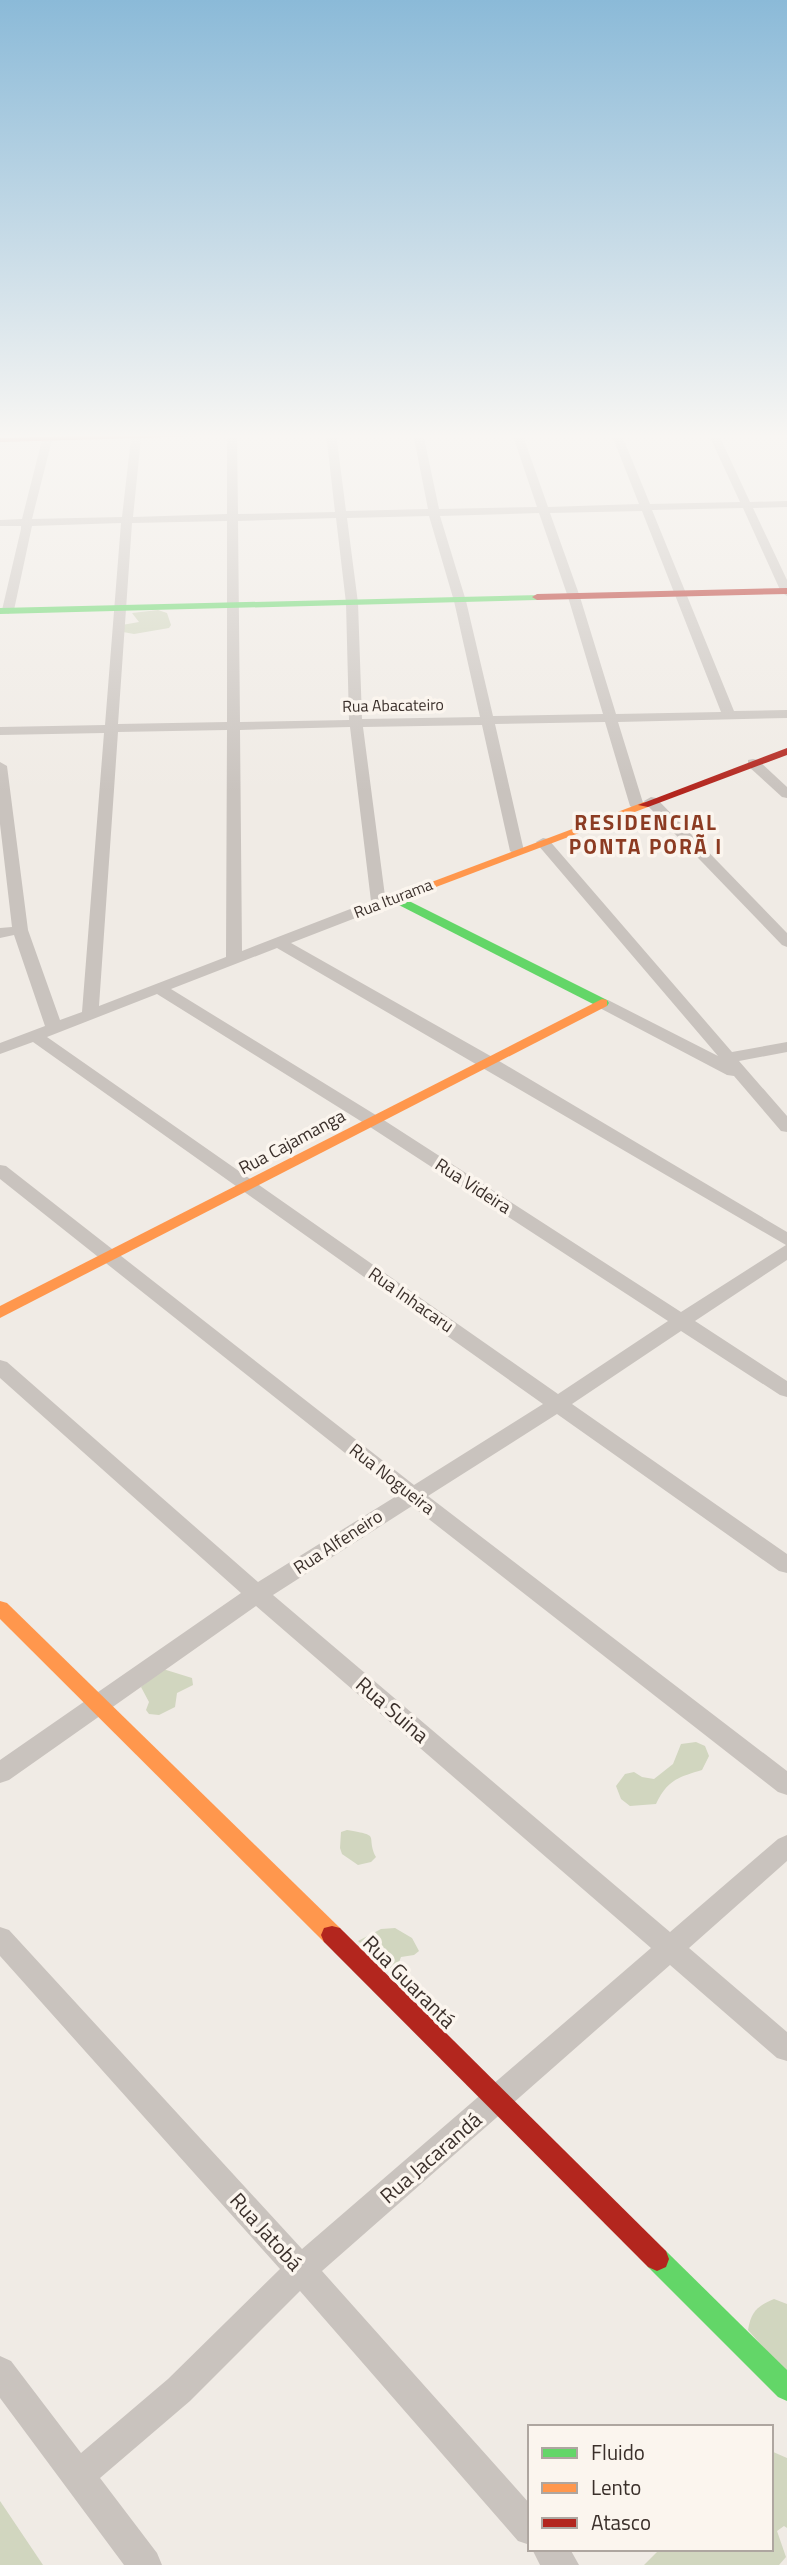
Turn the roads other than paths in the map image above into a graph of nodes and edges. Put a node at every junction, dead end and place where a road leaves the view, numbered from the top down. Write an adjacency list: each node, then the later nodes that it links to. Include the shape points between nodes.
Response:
1 (20, 553): 16 (street)
2 (125, 553): 15 (street)
3 (231, 553): 14 (street)
4 (346, 553): 13 (street)
5 (446, 553): 12 (street)
6 (558, 553): 11 (street)
7 (665, 553): 10 (street)
8 (769, 553): 9 (street)
9 (787, 592): 10 (street)
10 (682, 594): 11 (street); 18 (street)
11 (574, 597): 12 (street); 19 (street)
12 (460, 601): 13 (street); 20 (street)
13 (352, 603): 14 (street); 21 (street)
14 (231, 605): 15 (street); 22 (street)
15 (121, 608): 16 (street); 23 (street)
16 (4, 610)
17 (787, 714): 18 (street, Rua Abacateiro)
18 (729, 715): 19 (street, Rua Abacateiro)
19 (611, 718): 20 (street, Rua Abacateiro); 30 (street)
20 (485, 721): 21 (street, Rua Abacateiro); 32 (street)
21 (356, 723): 22 (street, Rua Abacateiro); 34 (street)
22 (232, 726): 23 (street, Rua Abacateiro); 39 (street)
23 (112, 729): 24 (street, Rua Abacateiro); 42 (street)
24 (0, 732)
25 (787, 751): 26 (street, Rua Iturama)
26 (753, 763): 29 (street); 30 (street, Rua Iturama)
27 (0, 766): 28 (street)
28 (2, 792): 35 (street)
29 (787, 794)
30 (644, 804): 31 (street, Rua Iturama); 38 (street)
31 (543, 842): 32 (street, Rua Iturama); 47 (street)
32 (517, 852): 33 (street, Rua Iturama)
33 (394, 898): 34 (street, Rua Iturama); 41 (street)
34 (379, 904): 37 (street, Rua Iturama)
35 (20, 930): 36 (street); 43 (street)
36 (0, 933)
37 (278, 942): 39 (street, Rua Iturama); 48 (street)
38 (787, 942)
39 (234, 958): 40 (street, Rua Iturama)
40 (157, 987): 42 (street, Rua Iturama); 50 (street, Rua Videira)
41 (602, 1003): 48 (street, Rua Cajamanga); 49 (street)
42 (90, 1012): 43 (street, Rua Iturama)
43 (54, 1028): 44 (street, Rua Iturama)
44 (35, 1036): 46 (street, Rua Iturama); 53 (street, Rua Inhacaru)
45 (787, 1046): 47 (street)
46 (0, 1049)
47 (727, 1058): 49 (street)
48 (488, 1062): 50 (street, Rua Cajamanga); 54 (street)
49 (743, 1076): 51 (street)
50 (373, 1121): 53 (street, Rua Cajamanga); 58 (street, Rua Videira)
51 (787, 1127)
52 (0, 1171): 56 (street, Rua Nogueira)
53 (250, 1186): 56 (street, Rua Cajamanga); 61 (street, Rua Inhacaru)
54 (787, 1240)
55 (787, 1251): 58 (street, Rua Alfeneiro)
56 (111, 1256): 57 (street, Rua Cajamanga); 62 (street, Rua Nogueira)
57 (0, 1313)
58 (680, 1321): 60 (street, Rua Videira); 61 (street, Rua Alfeneiro)
59 (0, 1367): 64 (street, Rua Suina)
60 (787, 1390)
61 (559, 1404): 62 (street, Rua Alfeneiro); 63 (street, Rua Inhacaru)
62 (411, 1494): 64 (street, Rua Alfeneiro); 68 (street, Rua Nogueira)
63 (787, 1565)
64 (257, 1594): 66 (street, Rua Alfeneiro); 71 (street, Rua Suina)
65 (0, 1608): 66 (street, Rua Guarantá)
66 (100, 1704): 67 (street, Rua Alfeneiro); 73 (street, Rua Guarantá)
67 (0, 1773)
68 (787, 1784)
69 (787, 1846): 71 (street, Rua Jacarandá)
70 (0, 1938): 74 (street, Rua Jatobá)
71 (670, 1949): 72 (street, Rua Suina); 73 (street, Rua Jacarandá)
72 (787, 2049)
73 (498, 2101): 74 (street, Rua Jacarandá); 76 (street, Rua Guarantá)
74 (301, 2270): 77 (street, Rua Jacarandá, via 178,2390); 78 (street, Rua Jatobá)
75 (0, 2372): 77 (street)
76 (787, 2388)
77 (79, 2474): 80 (street)
78 (528, 2527)
79 (550, 2551): 81 (street)
80 (145, 2565)
81 (562, 2565)

